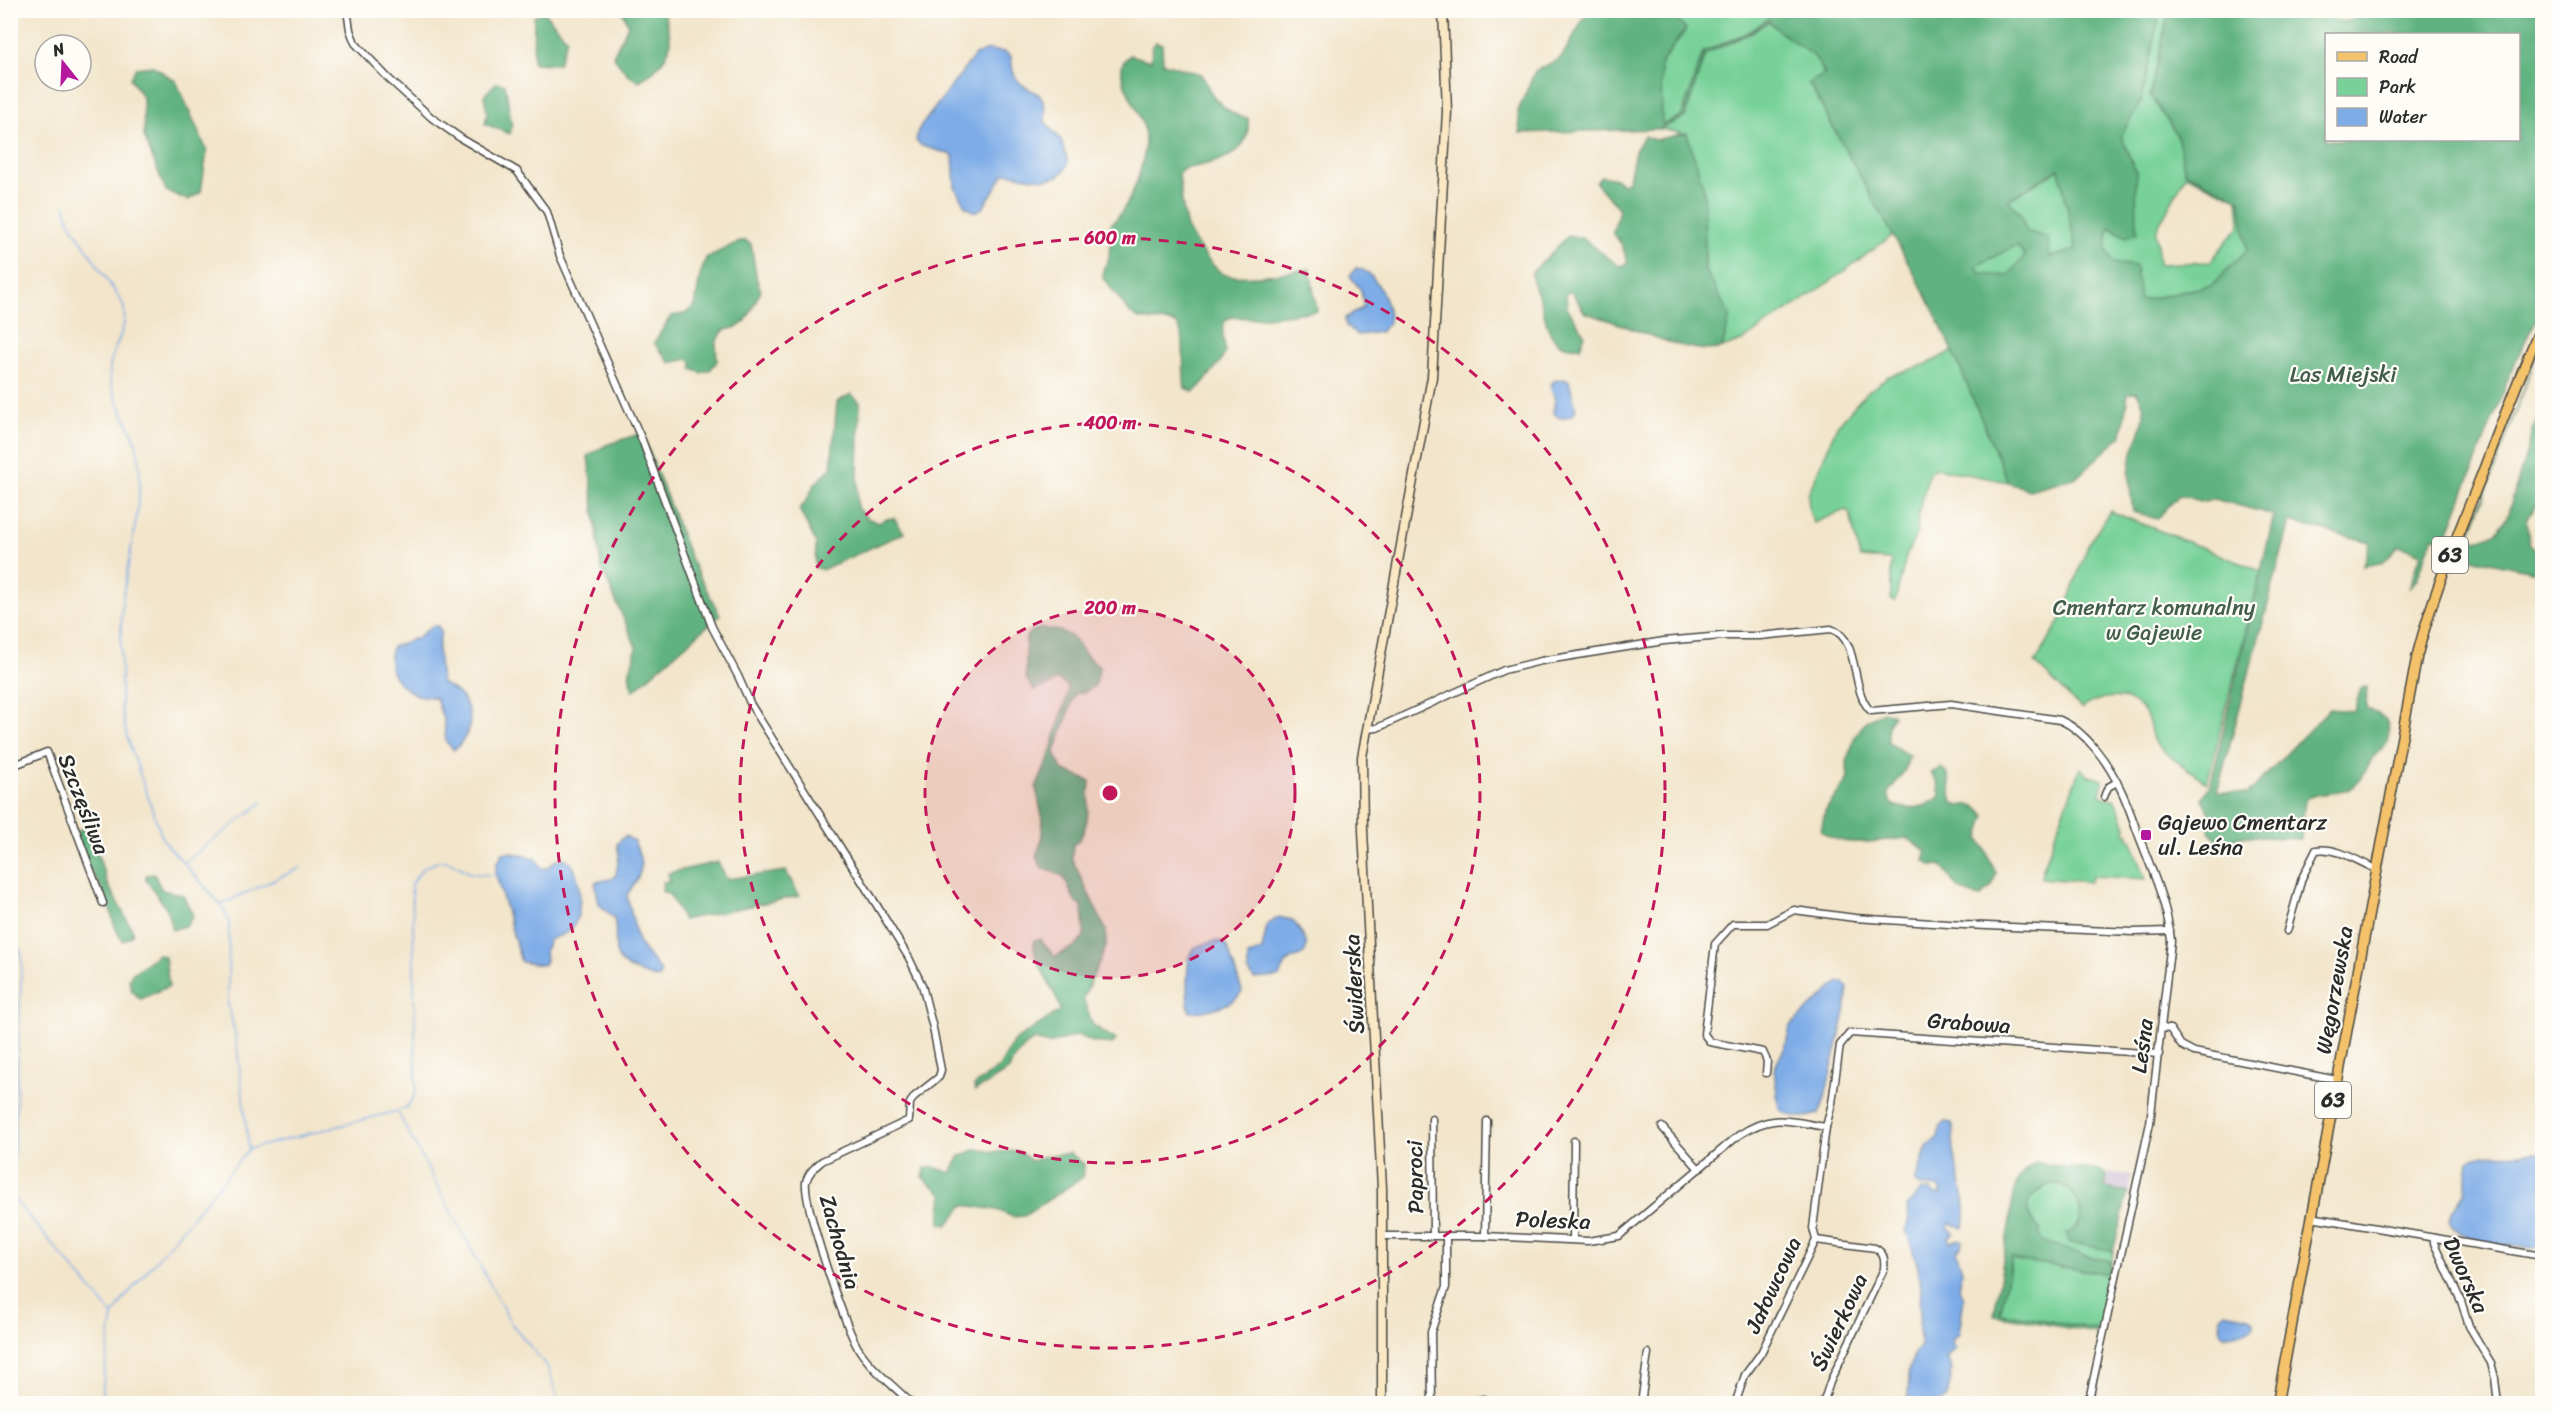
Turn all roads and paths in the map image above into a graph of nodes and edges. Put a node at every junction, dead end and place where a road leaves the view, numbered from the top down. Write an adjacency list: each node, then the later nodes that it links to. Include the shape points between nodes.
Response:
1 (347, 10): 35 (street, Zachodnia, via 355,43 389,79 432,118 517,171 543,205 560,256 642,440 712,627 751,705 909,958 922,986 940,1056 939,1077 910,1103 909,1120 822,1161 808,1176 806,1189 827,1267 853,1339 865,1358)
2 (1443, 10): 4 (street, Świderska, via 1447,111 1432,377)
3 (2542, 325): 8 (main road, Węgorzewska / 63, via 2436,591 2412,678)
4 (1367, 729): 6 (street, Leśna, via 1377,728 1504,670 1541,661 1664,641 1831,628 1845,642 1861,697 1871,711 1951,704 2060,720 2080,733); 24 (street, Świderska, via 1362,794)
5 (10, 767): 9 (street, Szczęśliwa, via 48,752)
6 (2116, 782): 7 (street, via 2108,787); 10 (street, Leśna, via 2143,847)
7 (2104, 797)
8 (2376, 869): 11 (street, via 2344,854 2316,850 2302,878); 15 (main road, Węgorzewska / 63)
9 (103, 903)
10 (2170, 931): 12 (street, Leśna); 14 (street, via 1855,918 1794,910 1774,922 1733,924 1715,944 1704,1034 1710,1042 1763,1052)
11 (2287, 931)
12 (2163, 1028): 13 (street, Leśna); 15 (street, via 2170,1029 2181,1046 2194,1052)
13 (2159, 1054): 16 (street, Grabowa, via 1850,1033 1840,1045); 43 (street, Leśna, via 2150,1123)
14 (1766, 1073)
15 (2337, 1080): 23 (main road, Węgorzewska / 63)
16 (1832, 1103): 20 (street, Jałowcowa)
17 (1432, 1119): 25 (street, Paproci)
18 (1487, 1121): 27 (street)
19 (1662, 1126): 22 (street)
20 (1826, 1127): 22 (street, Poleska, via 1761,1122); 30 (street, Jałowcowa, via 1813,1228)
21 (1574, 1141): 29 (street)
22 (1699, 1169): 29 (street, Poleska, via 1619,1236 1594,1241)
23 (2311, 1217): 28 (street, Dworska); 44 (main road, Węgorzewska / 63)
24 (1382, 1236): 25 (street, Poleska); 36 (street, Świderska)
25 (1433, 1236): 26 (street, Poleska)
26 (1446, 1236): 27 (street, Poleska); 37 (street, via 1446,1287 1431,1332)
27 (1485, 1236): 29 (street, Poleska)
28 (2434, 1238): 31 (street); 45 (street, Dworska, via 2469,1326 2491,1363)
29 (1573, 1239)
30 (1816, 1240): 41 (street, Jałowcowa, via 1761,1353 1745,1375); 42 (street, Świerkowa, via 1875,1248 1881,1251 1885,1262)
31 (2542, 1256)
32 (1648, 1353): 40 (street)
33 (10, 1395): 34 (street)
34 (25, 1403)
35 (912, 1404)
36 (1382, 1404)
37 (1432, 1404)
38 (1460, 1404): 39 (street, via 1476,1399)
39 (1495, 1404)
40 (1641, 1404)
41 (1735, 1404)
42 (1823, 1404)
43 (2088, 1404)
44 (2277, 1404)
45 (2498, 1404)

